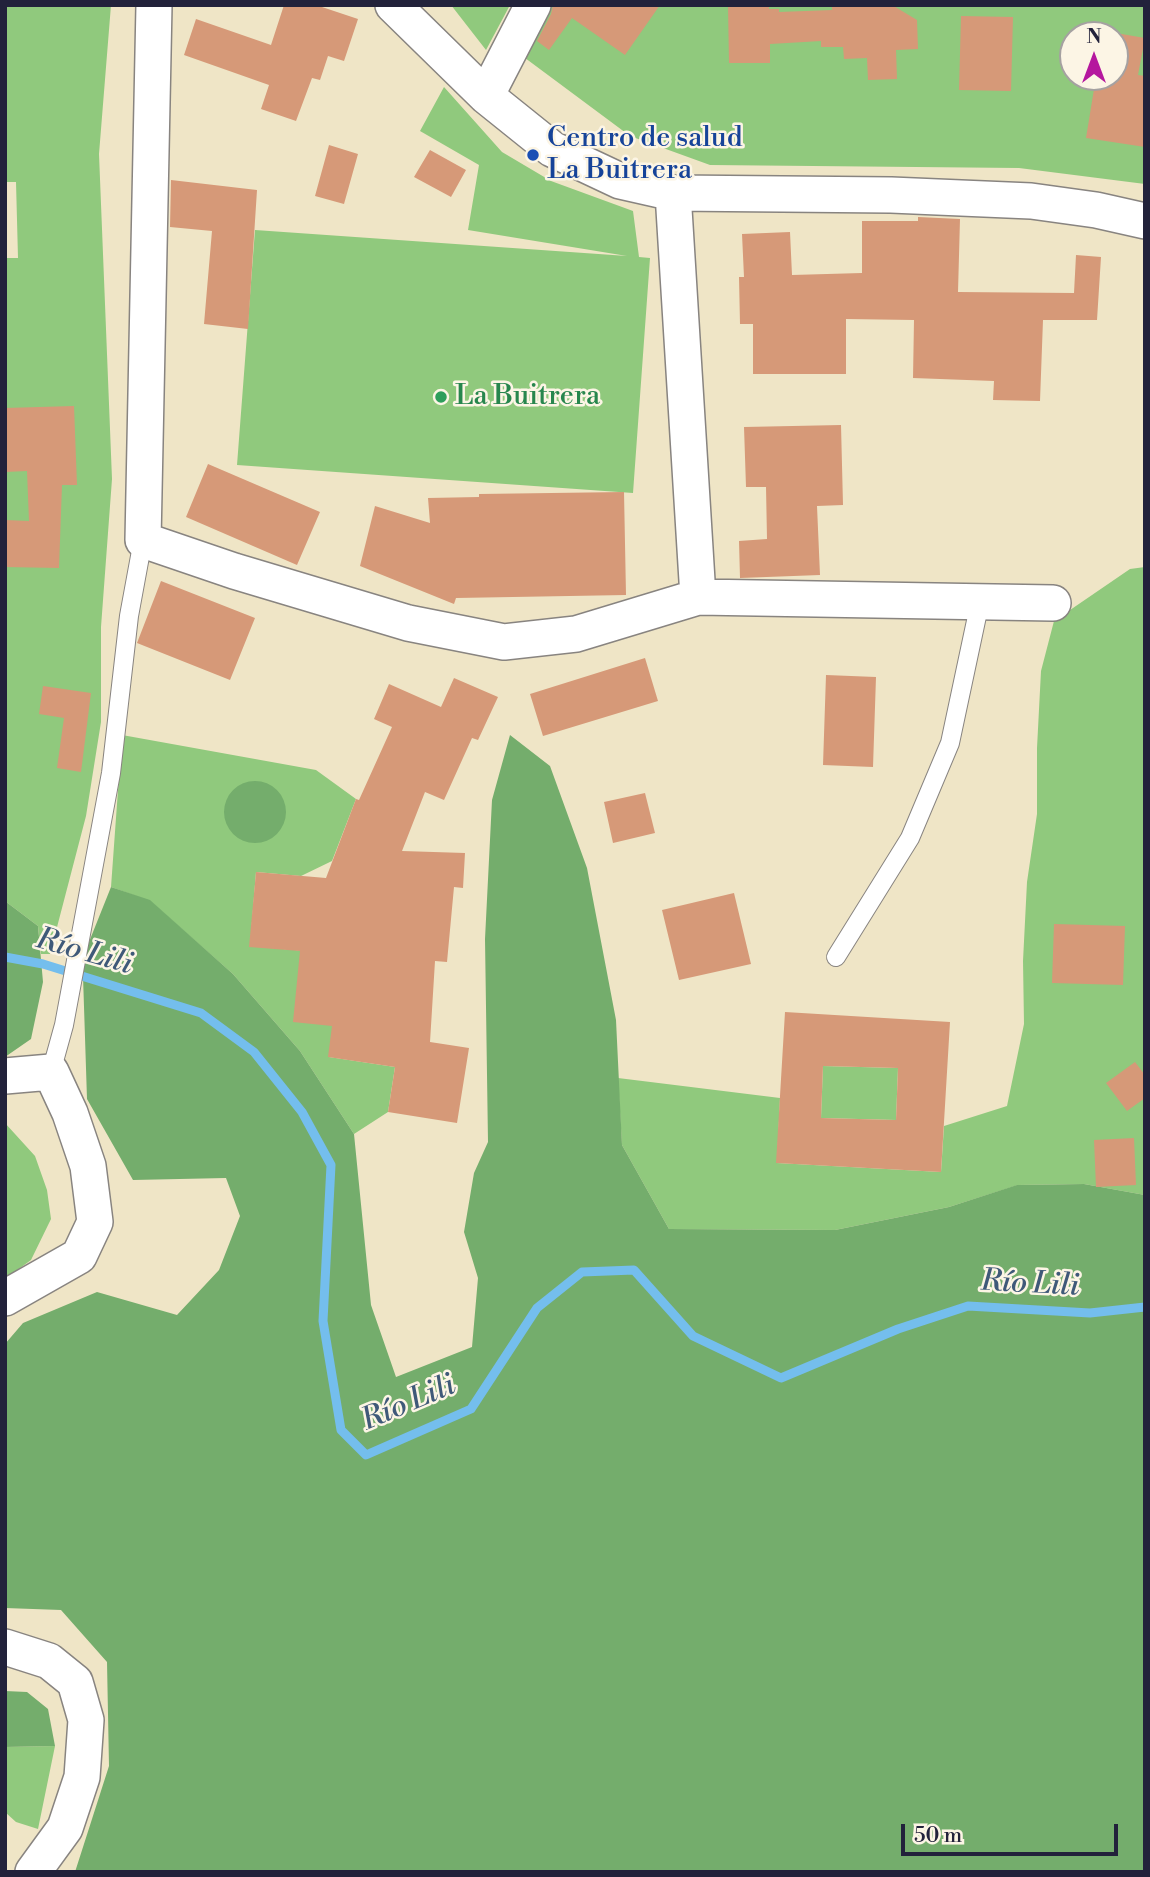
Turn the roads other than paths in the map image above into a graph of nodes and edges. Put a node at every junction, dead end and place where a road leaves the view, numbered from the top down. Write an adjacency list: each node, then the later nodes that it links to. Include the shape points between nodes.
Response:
1 (154, 5): 7 (street)
2 (393, 5): 4 (street)
3 (533, 5): 4 (street)
4 (486, 96): 5 (street, via 552,149 620,181)
5 (673, 193): 6 (street, via 891,194 1031,201); 8 (street)
6 (1145, 221)
7 (143, 540): 8 (street, via 408,623 504,642 576,634); 12 (lane, via 129,616 111,774)
8 (698, 597): 9 (street)
9 (980, 602): 10 (street); 11 (lane, via 950,743 910,838)
10 (1053, 603)
11 (836, 957)
12 (51, 1072): 13 (street); 14 (street, via 88,1166 95,1222 79,1256)
13 (5, 1076)
14 (5, 1298)
15 (5, 1647): 16 (street, via 49,1661 75,1682 86,1720 82,1777 65,1828)
16 (33, 1872)

